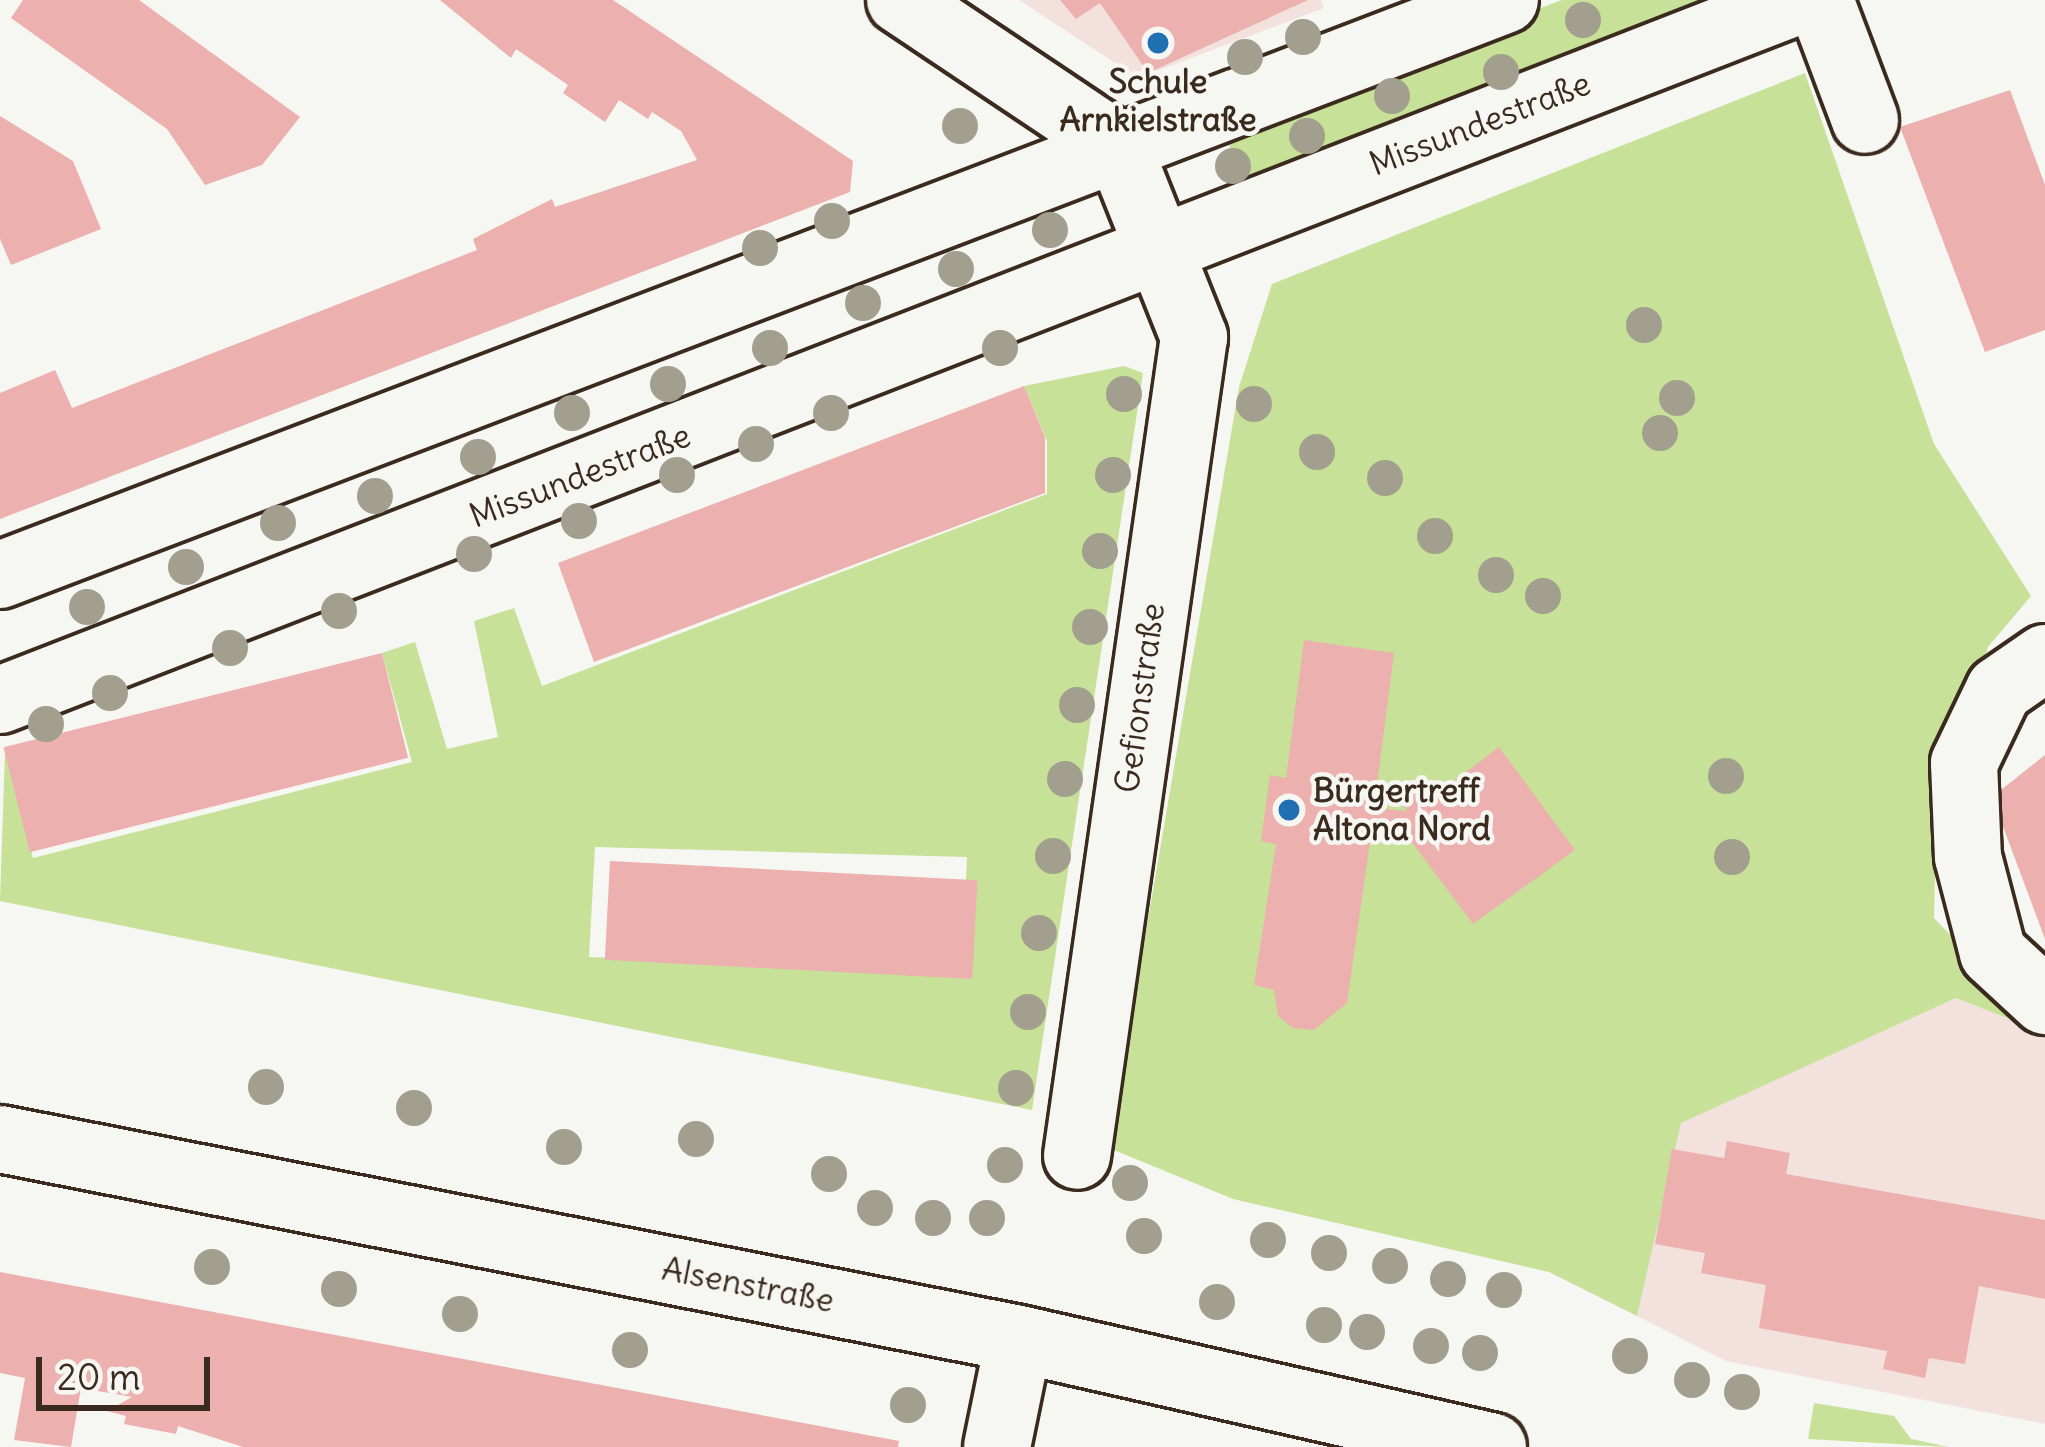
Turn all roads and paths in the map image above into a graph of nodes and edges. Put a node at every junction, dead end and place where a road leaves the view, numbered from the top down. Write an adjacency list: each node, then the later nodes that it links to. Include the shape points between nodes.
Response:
1 (900, 0): 6 (street)
2 (1505, 0): 6 (street)
3 (1800, 0): 7 (street, Missundestraße)
4 (1820, 0): 5 (street)
5 (1865, 120)
6 (1118, 146): 7 (street); 8 (street)
7 (1159, 247): 10 (street, Missundestraße); 13 (street, Gefionstraße, via 1194,337)
8 (0, 575)
9 (2045, 658): 11 (street, via 1999,690 1964,763 1968,856 1993,953)
10 (0, 700)
11 (2045, 1001)
12 (0, 1139): 14 (street, Alsenstraße)
13 (1077, 1156)
14 (1019, 1339): 15 (street); 16 (street, Alsenstraße)
15 (997, 1447)
16 (1493, 1447)

